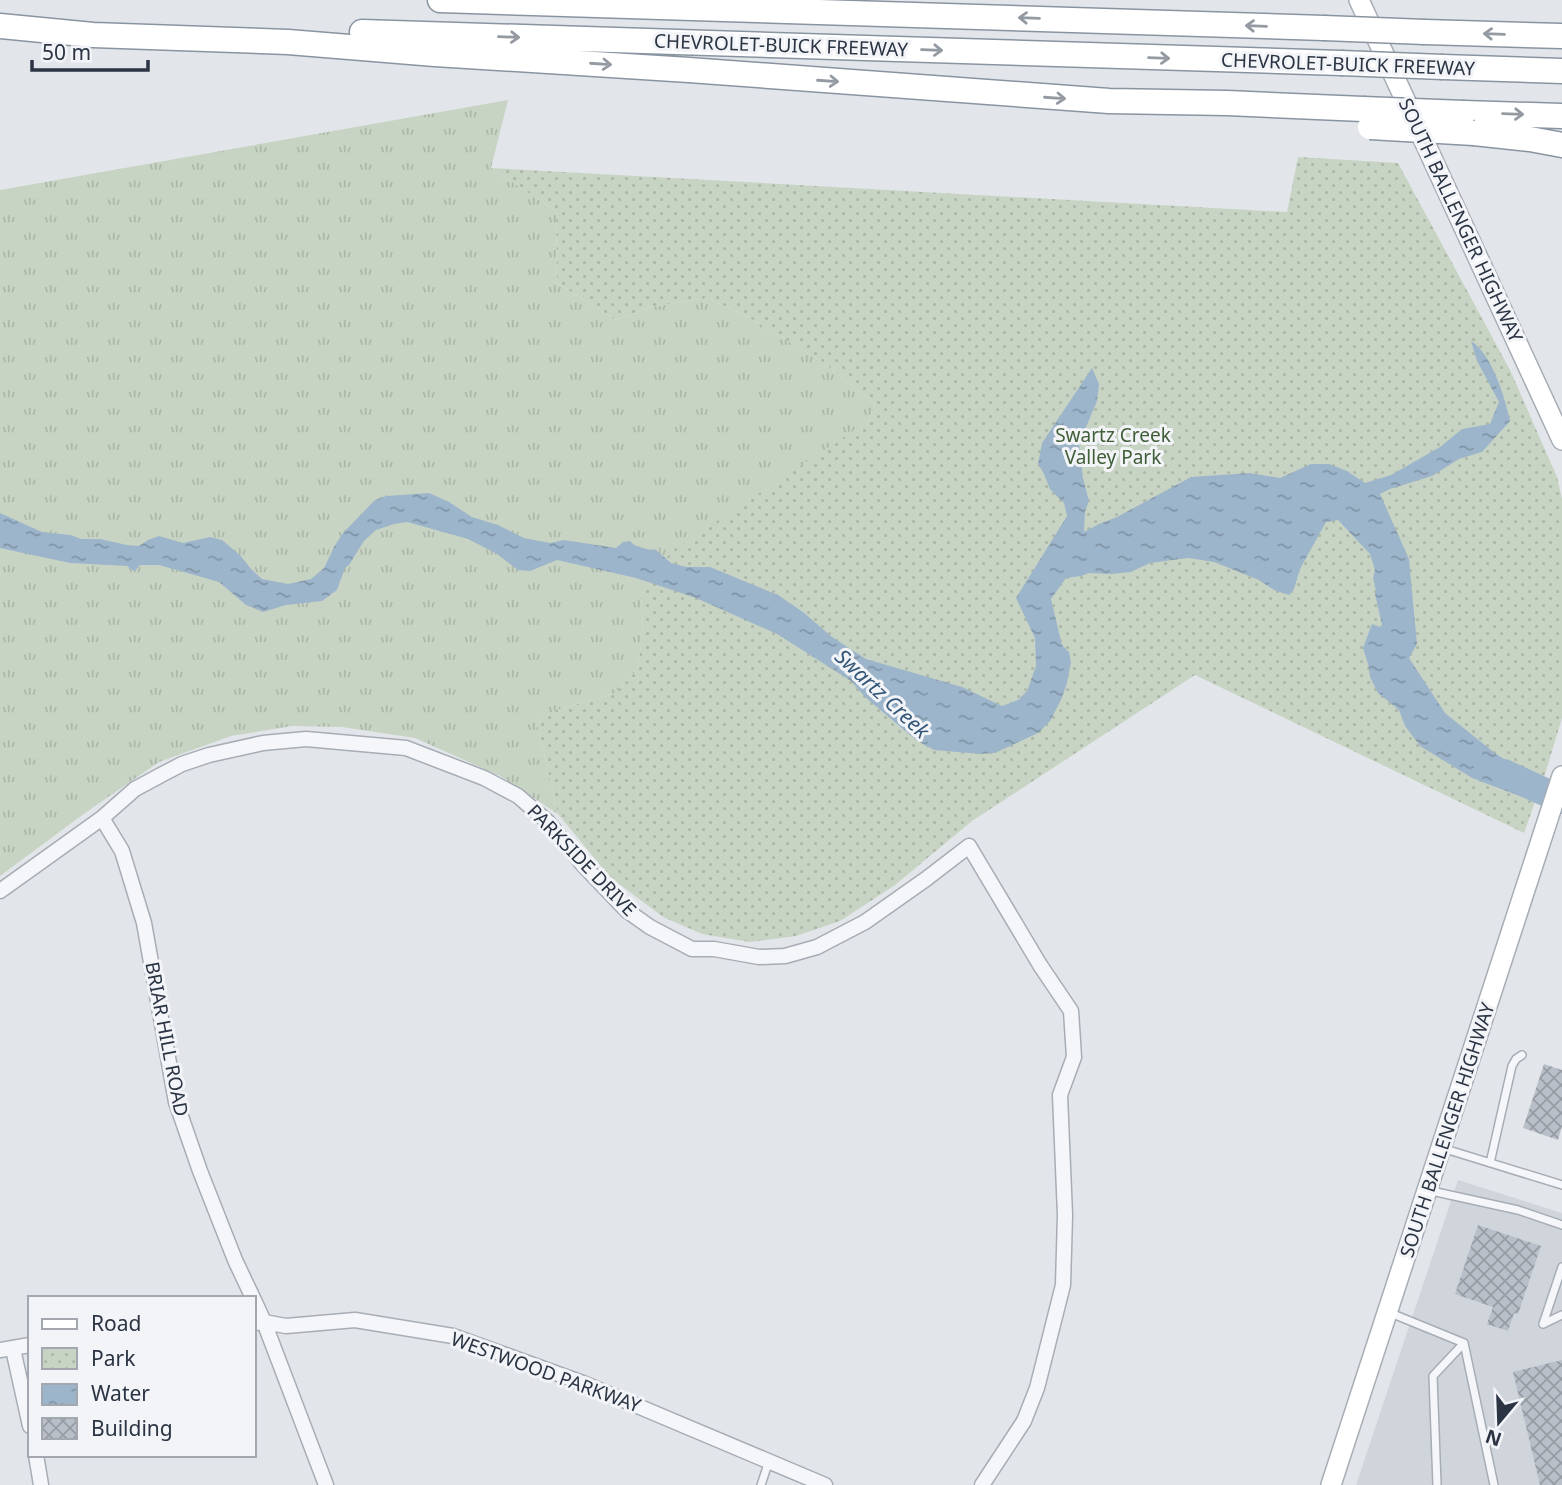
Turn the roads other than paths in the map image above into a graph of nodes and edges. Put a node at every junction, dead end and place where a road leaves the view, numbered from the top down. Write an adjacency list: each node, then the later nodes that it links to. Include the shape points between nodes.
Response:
1 (440, 0): 4 (highway, CHEVROLET-BUICK FREEWAY, one-way to 1, bridge)
2 (1359, 0): 9 (street, SOUTH BALLENGER HIGHWAY)
3 (0, 26): 5 (highway, CHEVROLET-BUICK FREEWAY, one-way to 5, bridge, via 194,27); 7 (highway, one-way to 7, bridge, via 689,70 1109,101 1209,114)
4 (1562, 36)
5 (1562, 71)
6 (1562, 116): 7 (highway, one-way to 6)
7 (1469, 123): 8 (highway)
8 (1562, 145)
9 (1562, 440)
10 (1562, 776): 14 (street, SOUTH BALLENGER HIGHWAY)
11 (102, 818): 12 (street, PARKSIDE DRIVE); 20 (street, BRIAR HILL ROAD, via 122,851 144,923 176,1102); 34 (street, PARKSIDE DRIVE, via 135,789 160,775 234,749 306,739 406,748 518,796 548,822 626,910 650,927 692,949 758,957 785,956 817,947 865,922 969,846 1071,1011 1074,1057 1060,1095 1063,1285 1024,1421)
12 (0, 891)
13 (1522, 1055): 15 (lane, via 1513,1066)
14 (1441, 1148): 15 (lane); 17 (street, SOUTH BALLENGER HIGHWAY)
15 (1490, 1163): 16 (lane)
16 (1562, 1185)
17 (1427, 1190): 18 (lane); 21 (street, SOUTH BALLENGER HIGHWAY)
18 (1562, 1225)
19 (1562, 1267): 22 (lane, via 1543,1324)
20 (252, 1296)
21 (1388, 1312): 24 (lane); 35 (street, SOUTH BALLENGER HIGHWAY)
22 (1562, 1315)
23 (259, 1322): 29 (street, WESTWOOD PARKWAY, via 286,1326 355,1320 453,1336 583,1382); 31 (street, BRIAR HILL ROAD)
24 (1464, 1343): 36 (lane, via 1433,1376); 37 (lane)
25 (28, 1345): 26 (street)
26 (6, 1349): 27 (street)
27 (28, 1420)
28 (36, 1457): 30 (street)
29 (769, 1461): 32 (lane); 33 (street, WESTWOOD PARKWAY)
30 (41, 1485)
31 (326, 1485)
32 (761, 1485)
33 (825, 1485)
34 (982, 1485)
35 (1331, 1485)
36 (1437, 1485)
37 (1494, 1485)

